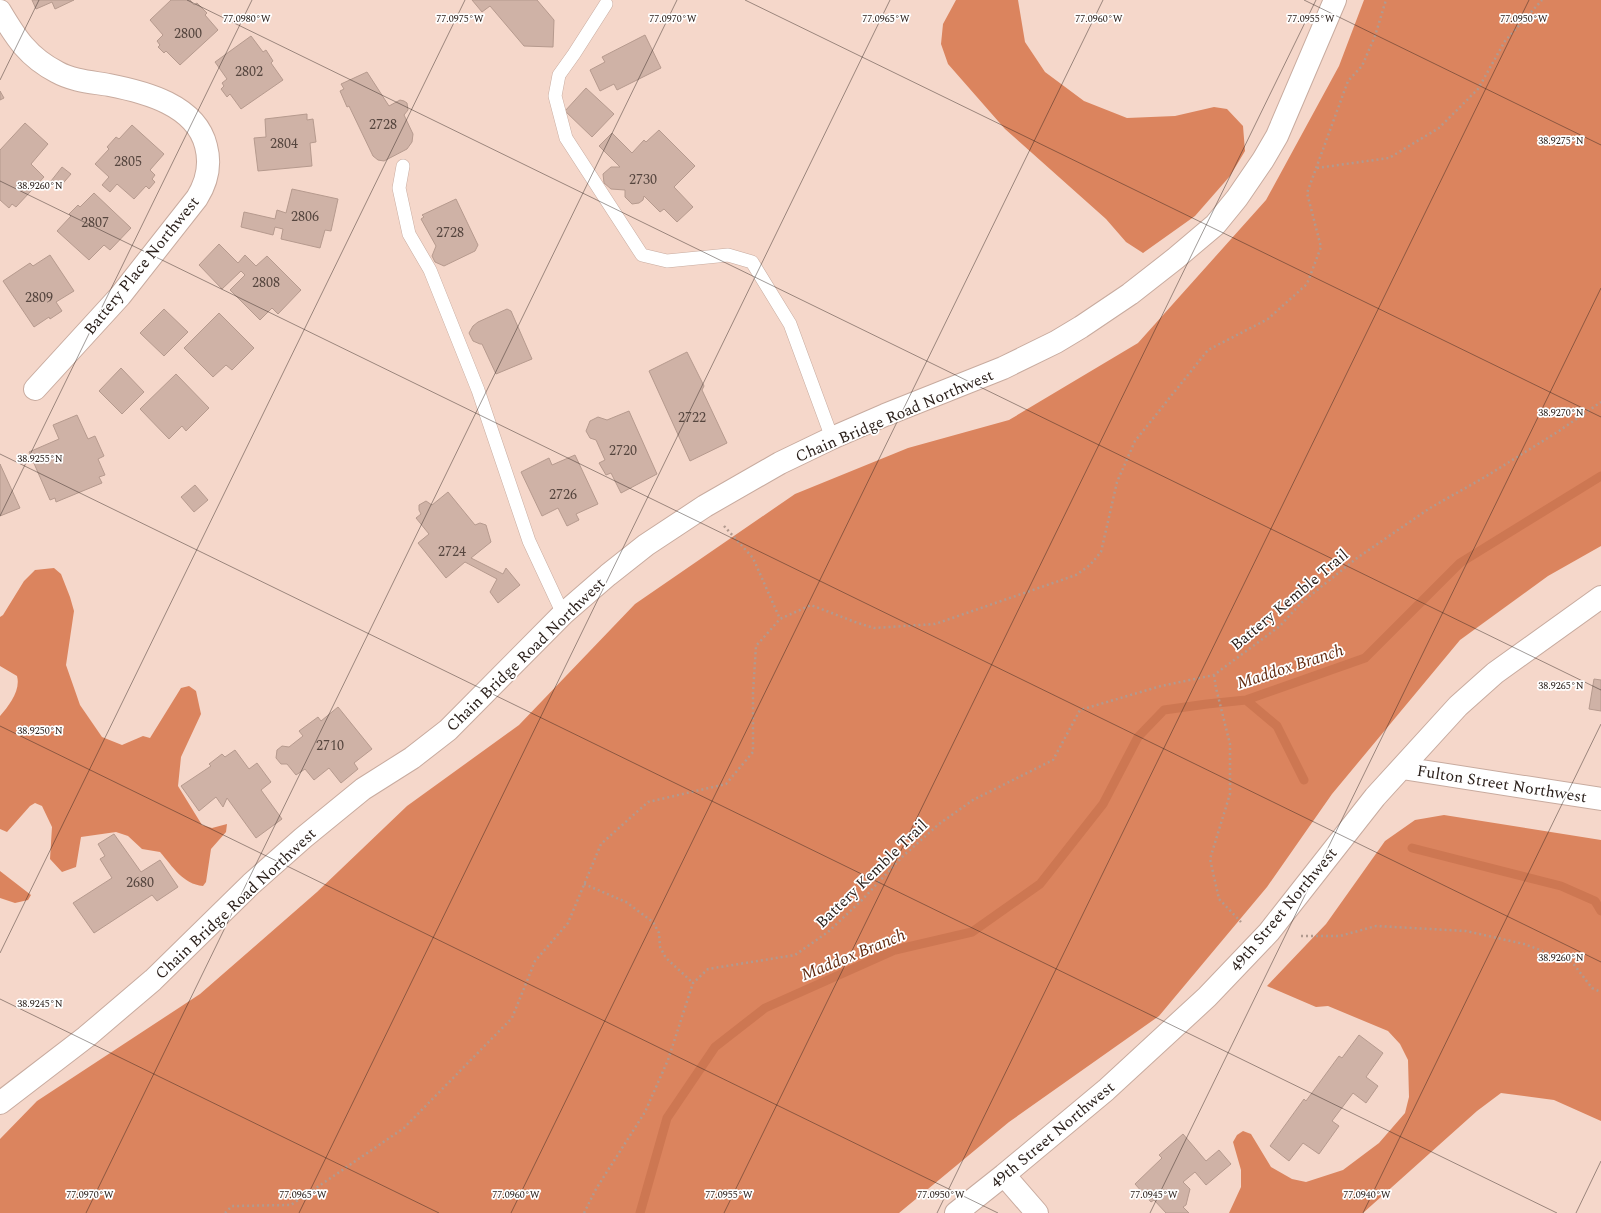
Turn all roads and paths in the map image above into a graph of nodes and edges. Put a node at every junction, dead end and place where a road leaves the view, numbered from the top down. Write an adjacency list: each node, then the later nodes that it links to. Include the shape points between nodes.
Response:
1 (1335, 0): 10 (street, Chain Bridge Road Northwest, via 1277,136 1237,198 1215,225 1106,311 1030,356)
2 (1386, 0): 7 (path, via 1362,66 1348,81)
3 (1542, 0): 7 (path, via 1505,41 1478,89 1439,128 1389,158)
4 (606, 4): 10 (lane, via 559,75 555,96 566,138 642,255 667,261 728,255 752,262 790,324)
5 (0, 11): 8 (street, Battery Place Northwest, via 27,51 58,73 147,96 182,111 202,133 208,156 208,171 202,190 182,218 120,296)
6 (403, 166): 13 (lane, via 399,188 409,234 430,270 478,390 529,541)
7 (1317, 168): 14 (path, via 1307,193 1321,247 1307,284 1268,319 1208,350 1136,442 1117,482 1101,552 1090,565 1076,575 935,624 874,628 810,605)
8 (35, 389)
9 (1601, 402): 15 (path, Battery Kemble Trail, via 1552,436 1430,508 1357,558 1301,603 1280,626)
10 (832, 438): 11 (street, Chain Bridge Road Northwest, via 753,478)
11 (705, 506): 13 (street, Chain Bridge Road Northwest, via 633,555); 14 (path, via 753,558)
12 (1601, 597): 16 (street, 49th Street Northwest, via 1495,672 1435,730)
13 (563, 614): 23 (street, Chain Bridge Road Northwest, via 448,730 412,758 363,789 303,838 234,900 153,980 86,1037)
14 (780, 619): 18 (path, via 756,646 753,752 726,784 648,802 601,844)
15 (1214, 675): 19 (path, via 1230,744 1230,794 1210,859 1220,899); 21 (path, Battery Kemble Trail, via 1161,686 1080,710 1053,760 973,800 939,824 902,857 828,932 795,955 708,969)
16 (1402, 768): 17 (street, Fulton Street Northwest); 24 (street, 49th Street Northwest, via 1375,797 1269,932 1207,997 1106,1090)
17 (1601, 799)
18 (584, 884): 21 (path, via 626,902 653,922 666,958); 25 (path, via 568,923 535,961 512,1018 404,1128 291,1204 232,1206)
19 (1246, 926)
20 (1301, 936): 22 (path, via 1340,936 1376,926 1466,931 1524,944 1572,962 1592,988)
21 (693, 983): 26 (path, Battery Kemble Trail, via 668,1060 644,1112)
22 (1601, 992)
23 (0, 1102)
24 (1004, 1175): 27 (street, 49th Street Northwest); 28 (street)
25 (225, 1213)
26 (584, 1213)
27 (956, 1213)
28 (1037, 1213)

